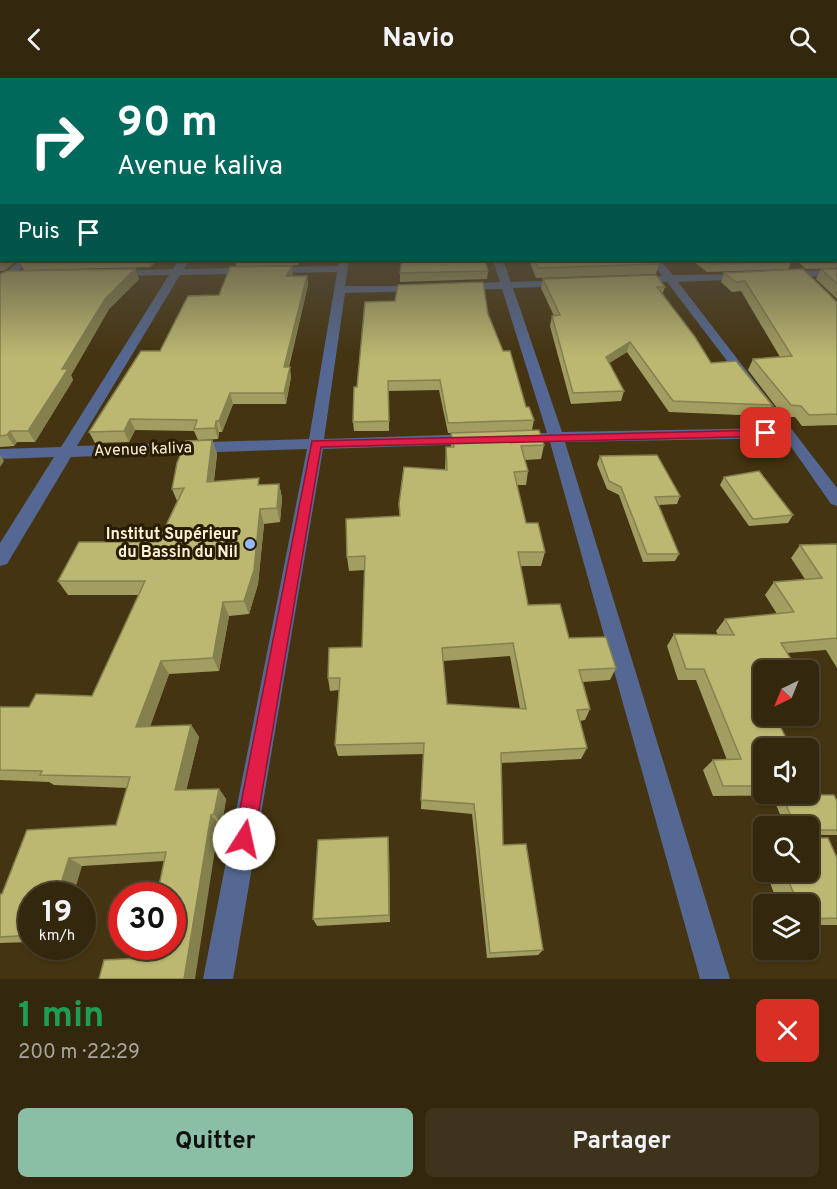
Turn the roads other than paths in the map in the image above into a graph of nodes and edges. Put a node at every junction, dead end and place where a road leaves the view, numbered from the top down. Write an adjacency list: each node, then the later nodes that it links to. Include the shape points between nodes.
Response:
1 (108, 273): 7 (street)
2 (176, 273): 20 (street)
3 (341, 273): 16 (street)
4 (502, 273): 14 (street)
5 (665, 273): 11 (street)
6 (835, 273): 8 (street)
7 (98, 274)
8 (802, 274): 11 (street); 15 (street)
9 (30, 275): 10 (street)
10 (2, 278)
11 (670, 279): 12 (street); 17 (street)
12 (623, 281)
13 (576, 283): 14 (street)
14 (506, 286): 16 (street); 18 (street)
15 (816, 288)
16 (338, 290): 19 (street)
17 (789, 433): 18 (street, Avenue kaliva); 22 (street)
18 (556, 436): 19 (street, Avenue kaliva); 25 (street)
19 (316, 444): 20 (street, Avenue kaliva); 24 (street)
20 (66, 452): 21 (street, Avenue kaliva); 23 (street)
21 (0, 454)
22 (837, 500)
23 (0, 559)
24 (218, 979)
25 (716, 979)

